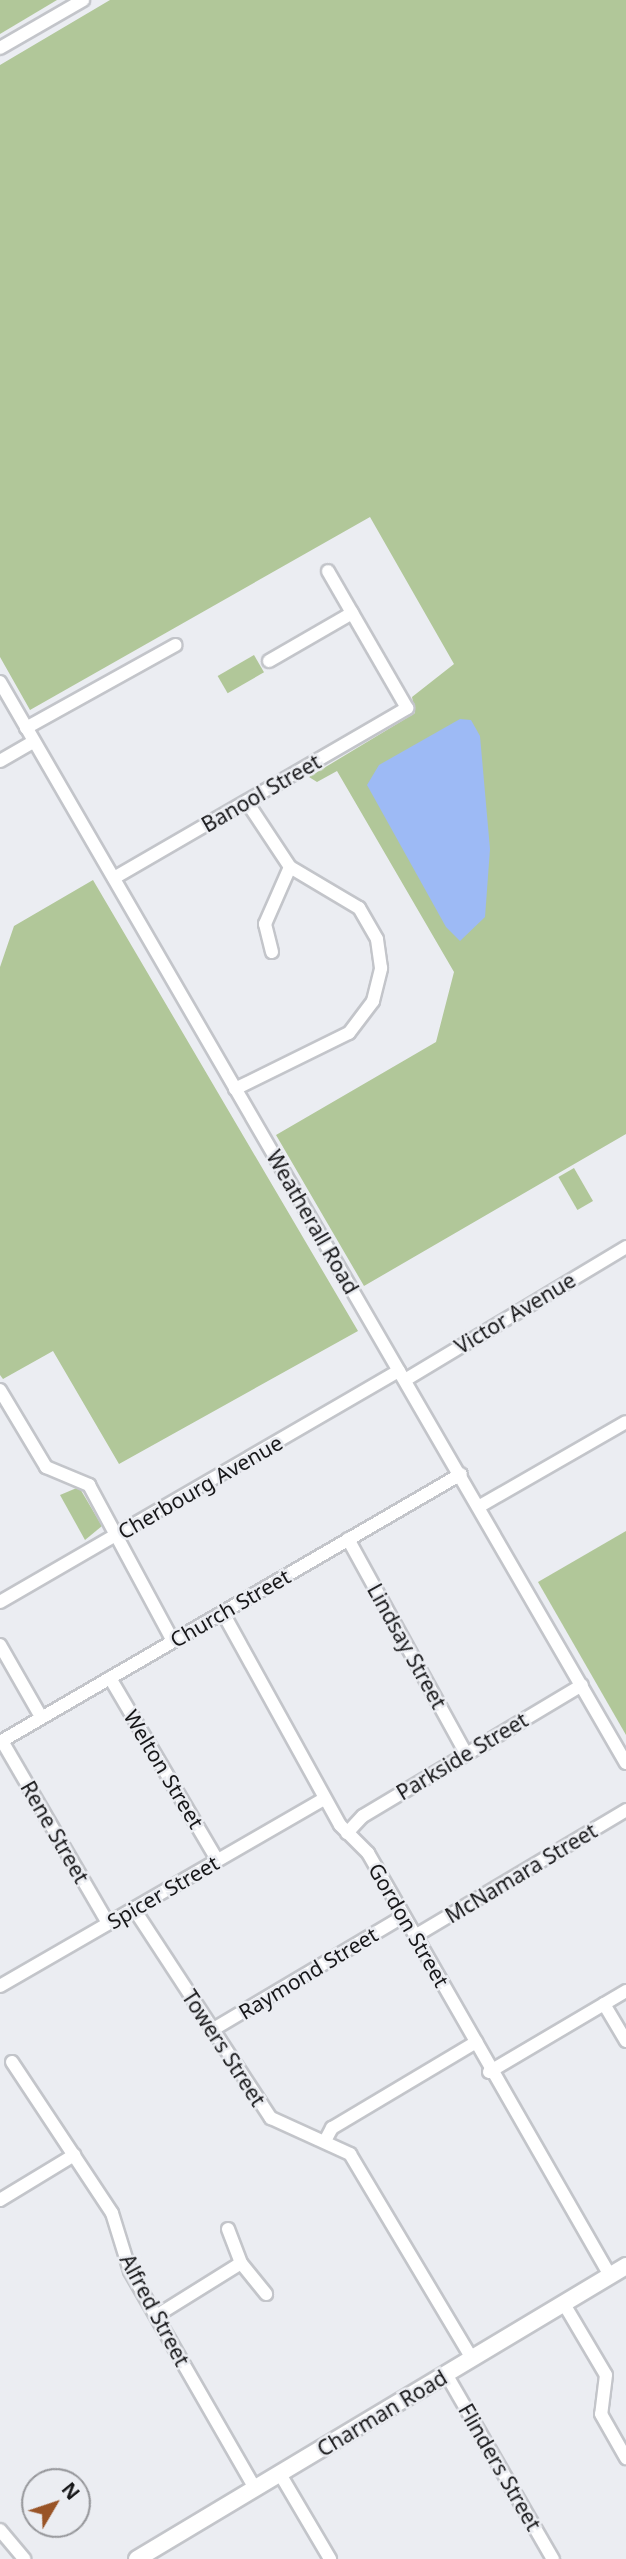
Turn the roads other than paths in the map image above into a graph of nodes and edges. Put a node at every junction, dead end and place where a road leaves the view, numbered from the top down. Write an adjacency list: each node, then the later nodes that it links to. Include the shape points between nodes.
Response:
1 (83, 0): 2 (street)
2 (0, 48)
3 (328, 571): 4 (street)
4 (352, 612): 6 (street); 11 (street, Banool Street, via 407,708)
5 (176, 645): 8 (street)
6 (269, 661)
7 (0, 682): 8 (street, Weatherall Road)
8 (26, 728): 9 (street, Weatherall Road)
9 (34, 741): 10 (street); 13 (street, Weatherall Road)
10 (0, 761)
11 (247, 802): 12 (street); 13 (street, Banool Street)
12 (290, 867): 14 (street, via 265,924); 15 (street, via 336,889 365,915 379,947 379,985 365,1015 342,1038)
13 (114, 878): 15 (street, Weatherall Road)
14 (272, 952)
15 (235, 1088): 17 (street, Weatherall Road)
16 (626, 1247): 17 (street, Victor Avenue)
17 (402, 1375): 20 (street, Weatherall Road); 22 (street, Cherbourg Avenue)
18 (0, 1390): 22 (street, via 42,1463 85,1479)
19 (626, 1422): 21 (street)
20 (461, 1474): 21 (street, Weatherall Road); 23 (street, Church Street)
21 (480, 1506): 29 (street, Weatherall Road)
22 (118, 1535): 24 (street, Cherbourg Avenue); 26 (street)
23 (348, 1539): 25 (street, Church Street); 32 (street, Lindsay Street)
24 (0, 1602)
25 (223, 1613): 26 (street, Church Street); 34 (street, Gordon Street)
26 (173, 1641): 28 (street, Church Street)
27 (0, 1645): 30 (street)
28 (110, 1678): 30 (street, Church Street); 37 (street, Welton Street)
29 (582, 1685): 32 (street, Parkside Street); 33 (street, Weatherall Road)
30 (41, 1717): 31 (street, Church Street)
31 (1, 1741): 40 (street, Rene Street)
32 (466, 1754): 36 (street, Parkside Street, via 362,1816)
33 (626, 1763)
34 (325, 1798): 36 (street, Gordon Street); 37 (street, Spicer Street)
35 (626, 1810): 41 (street, McNamara Street)
36 (347, 1833): 39 (street, Gordon Street, via 368,1853)
37 (217, 1860): 38 (street, Spicer Street)
38 (134, 1909): 40 (street, Spicer Street); 45 (street, Towers Street)
39 (404, 1916): 41 (street, Gordon Street); 45 (street, Raymond Street)
40 (108, 1923): 42 (street, Spicer Street)
41 (415, 1936): 47 (street, Gordon Street)
42 (0, 1986)
43 (626, 1991): 44 (street)
44 (604, 2004): 46 (street); 49 (street)
45 (212, 2030): 50 (street, Towers Street, via 271,2118)
46 (626, 2041)
47 (476, 2042): 49 (street, Gordon Street); 50 (street, via 343,2121)
48 (12, 2062): 51 (street, Alfred Street)
49 (489, 2071): 56 (street, Gordon Street)
50 (331, 2143): 60 (street, Towers Street, via 355,2160)
51 (74, 2155): 52 (street); 59 (street, Alfred Street, via 112,2213 125,2259)
52 (0, 2200)
53 (228, 2229): 54 (street)
54 (241, 2263): 57 (street); 59 (street)
55 (626, 2266): 56 (main road, Charman Road)
56 (607, 2278): 58 (main road, Charman Road)
57 (266, 2294)
58 (564, 2304): 60 (main road, Charman Road); 62 (street, via 606,2375 601,2414)
59 (156, 2316): 64 (street, Alfred Street)
60 (469, 2360): 61 (main road, Charman Road)
61 (446, 2374): 63 (main road, Charman Road); 69 (street, Flinders Street)
62 (626, 2458)
63 (280, 2474): 64 (main road, Charman Road); 68 (street)
64 (255, 2488): 67 (main road, Charman Road)
65 (0, 2530): 66 (street)
66 (24, 2559)
67 (137, 2559)
68 (330, 2559)
69 (554, 2559)

